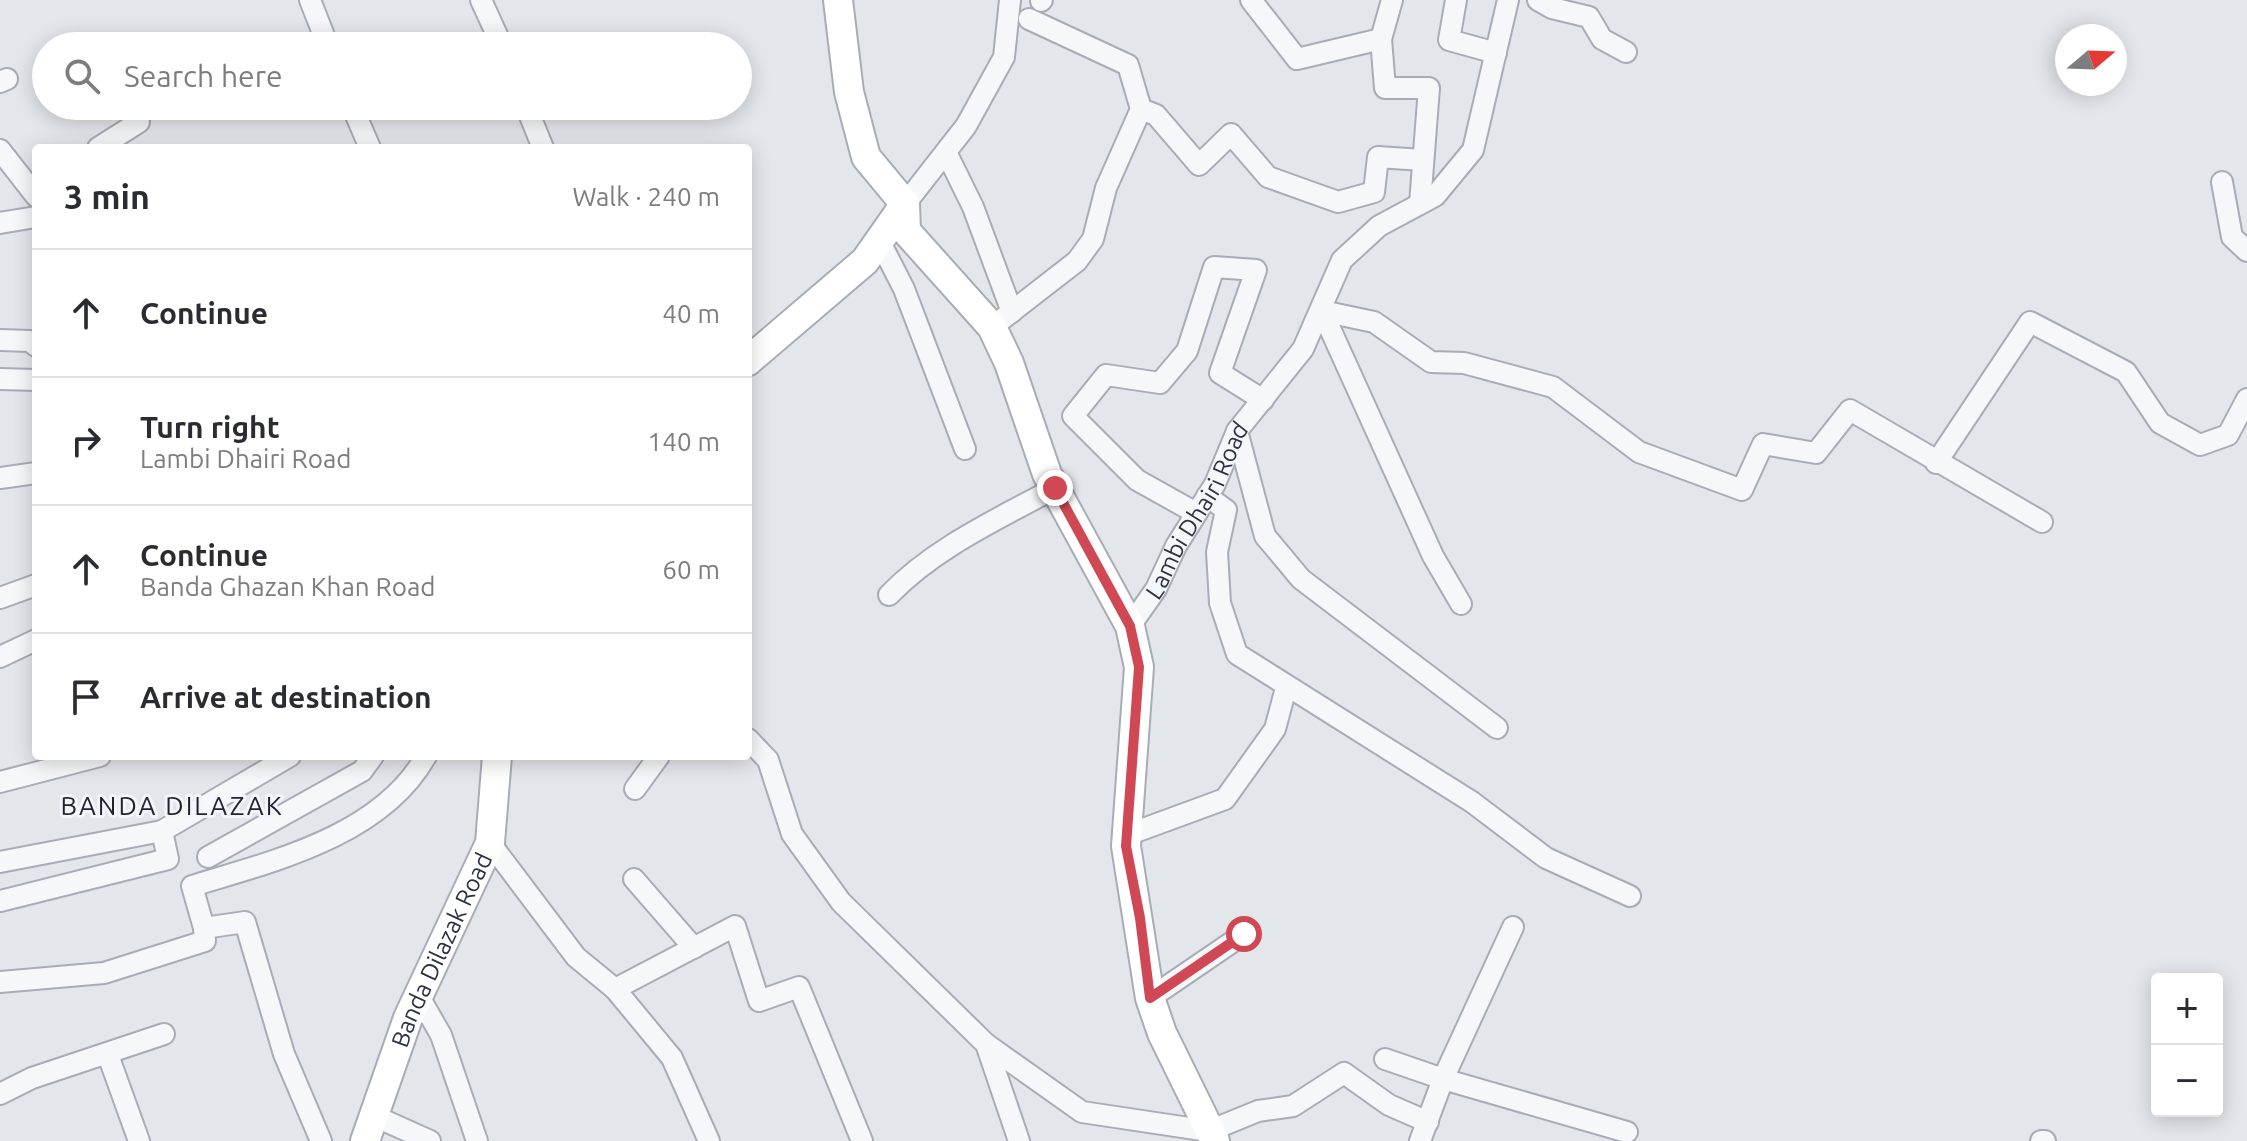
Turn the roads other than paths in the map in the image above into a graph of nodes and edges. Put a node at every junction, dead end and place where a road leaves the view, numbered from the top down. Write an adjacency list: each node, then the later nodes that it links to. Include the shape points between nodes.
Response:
1 (310, 0): 11 (street)
2 (481, 0): 12 (street)
3 (838, 0): 29 (street, via 849,92 866,157)
4 (1010, 0): 24 (street, via 1004,57)
5 (1251, 0): 13 (street, via 1297,59)
6 (1392, 0): 13 (street)
7 (1456, 0): 15 (street, via 1449,40)
8 (1508, 0): 15 (street, Lambi Dhairi Road)
9 (1538, 0): 14 (street, via 1589,17 1602,39)
10 (1029, 19): 16 (street, via 1128,65)
11 (323, 32)
12 (496, 32)
13 (1381, 39): 25 (street, via 1385,88 1429,88)
14 (1626, 52)
15 (1496, 53): 30 (street, Lambi Dhairi Road, via 1473,150 1435,196)
16 (1141, 109): 25 (street, via 1156,115 1199,165 1231,134 1268,177 1338,202 1374,192 1378,157); 36 (street, via 1106,188 1093,239 1077,261)
17 (358, 120): 21 (street)
18 (532, 120): 22 (street)
19 (139, 122): 20 (street)
20 (104, 144)
21 (368, 144)
22 (541, 144)
23 (0, 150): 26 (street)
24 (946, 152): 29 (street); 36 (street, via 973,207)
25 (1423, 160): 30 (street)
26 (29, 173): 27 (street)
27 (0, 180)
28 (2222, 182): 34 (street, via 2232,237)
29 (905, 204): 33 (street); 36 (street, via 906,231)
30 (1420, 204): 35 (street, Lambi Dhairi Road, via 1379,226 1342,260)
31 (32, 218): 32 (street)
32 (0, 223)
33 (880, 242): 39 (street, via 865,261); 45 (street, via 904,289)
34 (2247, 251)
35 (1322, 311): 43 (street, Lambi Dhairi Road, via 1303,349); 46 (street, via 1374,322 1431,362 1464,363 1553,387 1639,452 1742,490 1763,444 1816,453 1850,410); 55 (street, via 1433,556)
36 (1002, 320): 49 (street)
37 (0, 340): 38 (street)
38 (32, 343)
39 (752, 358)
40 (0, 379): 41 (street)
41 (32, 380)
42 (2247, 399): 46 (street, via 2228,435 2200,445 2160,423 2126,372 2030,322)
43 (1263, 400): 44 (street, Lambi Dhairi Road); 50 (street, via 1220,373 1256,270 1214,267 1187,351 1160,383 1106,375 1073,416 1137,480)
44 (1237, 431): 50 (street, Lambi Dhairi Road); 60 (street, via 1265,536 1301,579)
45 (965, 449)
46 (1936, 463): 51 (street)
47 (32, 474): 48 (street)
48 (0, 478)
49 (1055, 488): 53 (street, via 957,543); 56 (street)
50 (1201, 504): 56 (street, Lambi Dhairi Road); 59 (street, via 1226,510 1217,552 1220,603 1237,654)
51 (2042, 522)
52 (32, 586): 54 (street)
53 (889, 595)
54 (0, 598)
55 (1461, 604)
56 (1130, 626): 71 (street, via 1139,667)
57 (32, 642): 58 (street)
58 (0, 657)
59 (1286, 688): 71 (street, via 1275,729 1225,799); 76 (street, via 1472,802 1546,858)
60 (1497, 728)
61 (752, 743): 87 (street, via 768,760 792,834 841,902)
62 (88, 760): 68 (street)
63 (283, 760): 70 (street)
64 (370, 760): 73 (street, via 362,771)
65 (423, 760): 79 (street, via 376,814 282,859 192,886)
66 (497, 760): 72 (street, Banda Dilazak Road)
67 (656, 760): 69 (street)
68 (0, 782)
69 (635, 789)
70 (162, 831): 74 (street); 77 (street, via 168,859)
71 (1127, 835): 85 (street)
72 (490, 843): 83 (street, via 576,957); 84 (street, Banda Dilazak Road)
73 (208, 857)
74 (0, 862)
75 (634, 879): 81 (street)
76 (1630, 896)
77 (0, 901)
78 (1513, 927): 90 (street)
79 (204, 928): 82 (street, via 205,941 104,973); 97 (street, via 245,922 284,1054)
80 (1244, 934): 85 (street)
81 (694, 948): 83 (street); 101 (street, via 735,926 759,1001 799,987)
82 (0, 982)
83 (615, 989): 100 (street, via 672,1058)
84 (418, 995): 92 (street, Banda Dilazak Road); 99 (street, via 441,1035)
85 (1150, 998): 95 (street)
86 (164, 1034): 88 (street)
87 (986, 1044): 95 (street, via 1082,1112); 102 (street)
88 (108, 1055): 91 (street, via 32,1078); 96 (street)
89 (1385, 1059): 90 (street)
90 (1443, 1079): 93 (street); 94 (street)
91 (0, 1094)
92 (369, 1128): 98 (street)
93 (1424, 1132): 95 (street, via 1344,1073 1293,1106 1258,1111)
94 (1627, 1132)
95 (1212, 1136)
96 (139, 1141)
97 (321, 1141)
98 (430, 1141)
99 (477, 1141)
100 (709, 1141)
101 (862, 1141)
102 (1019, 1141)

